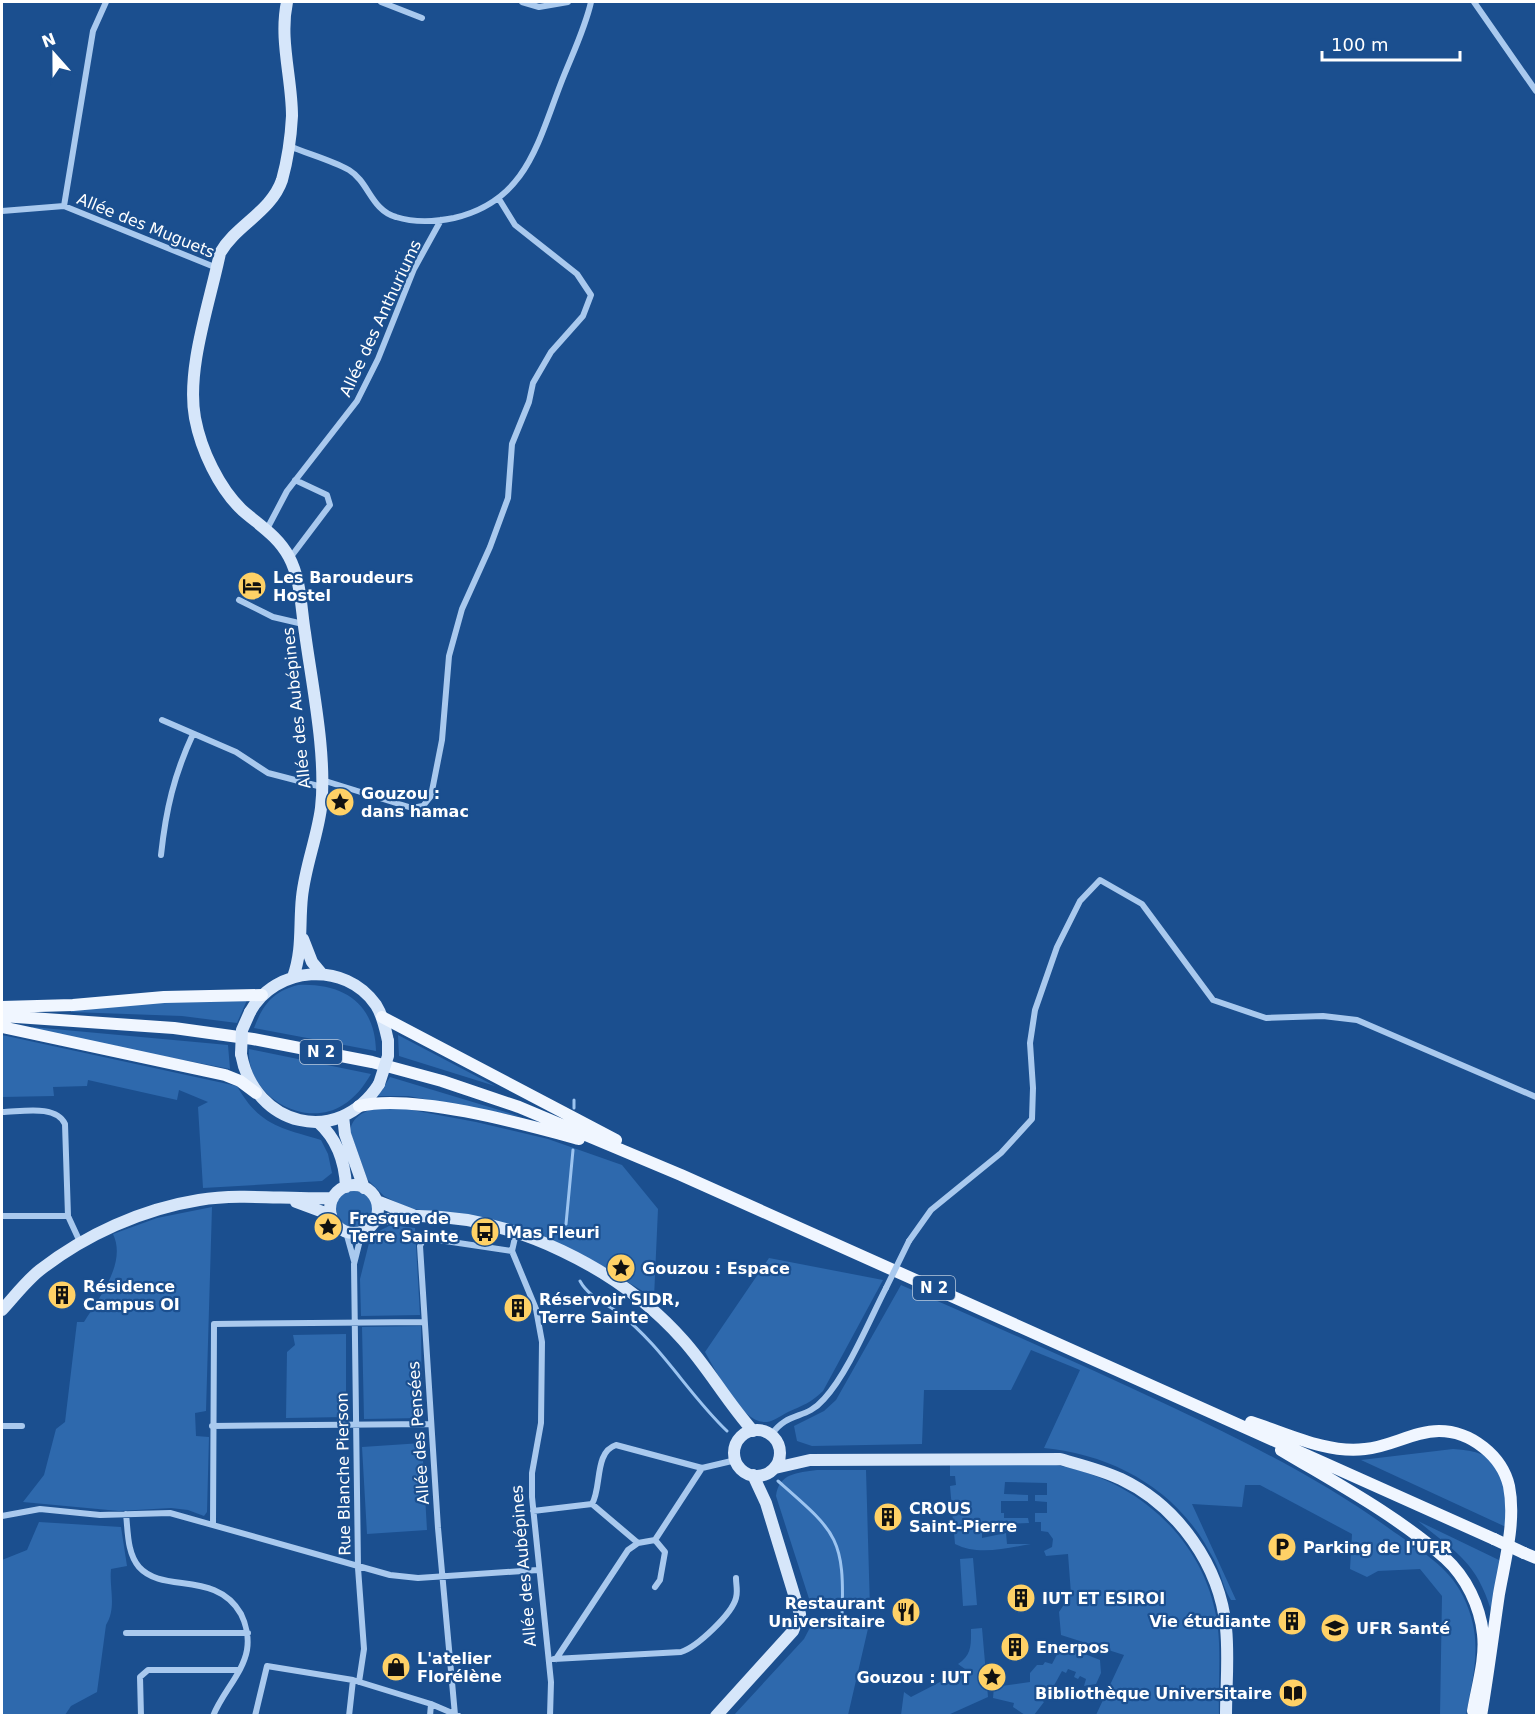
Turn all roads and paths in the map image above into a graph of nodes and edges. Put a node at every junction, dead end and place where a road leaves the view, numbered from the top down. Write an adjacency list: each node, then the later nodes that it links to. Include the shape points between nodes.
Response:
1 (106, 2): 12 (street, Allée des Muguets, via 93,31)
2 (287, 2): 10 (street, Allée des Aubépines, via 284,32 292,117)
3 (381, 2): 8 (street)
4 (522, 2): 5 (street, via 539,7)
5 (568, 2)
6 (591, 2): 11 (street, via 541,136 523,172)
7 (1474, 2): 9 (street)
8 (422, 18)
9 (1536, 91)
10 (287, 146): 14 (street, via 349,170 384,212 419,222); 15 (street, Allée des Aubépines, via 282,180 273,197 228,239)
11 (499, 199): 14 (street, via 471,214); 23 (street, via 515,225 577,274 591,295 583,316 551,352 533,383 512,444 508,498 462,609 449,656 442,740 431,796 423,806 412,808)
12 (63, 206): 13 (street, Allée des Muguets); 15 (street, Allée des Muguets)
13 (2, 211)
14 (441, 220): 16 (street, Allée des Anthuriums, via 414,269 357,401)
15 (217, 268): 17 (street, Allée des Aubépines, via 198,358 195,418 224,490)
16 (295, 480): 17 (street, Allée des Anthuriums); 18 (street, via 327,495 330,505)
17 (267, 529): 18 (street, Allée des Aubépines)
18 (290, 558): 20 (street, Allée des Aubépines)
19 (239, 600): 20 (street, via 273,617)
20 (303, 624): 23 (street, Allée des Aubépines)
21 (162, 720): 22 (street)
22 (193, 734): 23 (street, via 236,752 268,773); 24 (street, via 176,770)
23 (322, 784): 25 (street, Allée des Aubépines, via 321,810 302,894)
24 (161, 855)
25 (301, 932): 26 (street, Allée des Aubépines, via 312,962); 27 (street, Allée des Aubépines)
26 (322, 974): 27 (street); 31 (street, via 351,983 375,1003)
27 (293, 977): 28 (street)
28 (262, 996): 29 (main road, via 164,997); 33 (street, bridge, via 242,1030 243,1070)
29 (2, 1007)
30 (2, 1016): 39 (main road, N 2, via 209,1031 361,1060 519,1107)
31 (382, 1017): 35 (street, bridge, via 388,1056 379,1084); 40 (main road)
32 (2, 1027): 33 (main road, via 225,1075)
33 (256, 1093): 38 (street, via 284,1115)
34 (1536, 1097): 68 (street, bridge, via 1357,1020 1266,1017 1213,1000 1142,903 1100,880 1080,901 1057,947 1035,1010 1030,1043 1032,1119 1001,1153 931,1210 909,1241 826,1398 807,1413 786,1418)
35 (360, 1106): 37 (street); 39 (main road, via 396,1102 478,1115)
36 (2, 1112): 48 (street, via 51,1112 62,1118)
37 (343, 1116): 38 (street); 42 (street, via 345,1134)
38 (318, 1122): 41 (street, via 331,1133)
39 (627, 1153): 40 (main road, N 2)
40 (681, 1175): 60 (main road, N 2)
41 (346, 1187): 42 (street); 43 (street)
42 (364, 1188): 45 (street)
43 (333, 1198): 44 (street); 46 (street)
44 (292, 1200): 46 (street); 54 (street, via 200,1200 157,1210)
45 (376, 1202): 49 (street); 50 (street)
46 (331, 1215): 51 (street)
47 (2, 1216): 48 (street)
48 (68, 1216): 54 (street)
49 (417, 1216): 50 (street); 53 (street, via 464,1221)
50 (375, 1220): 52 (street)
51 (346, 1232): 52 (street); 56 (street, Rue Blanche Pierson)
52 (362, 1232): 56 (street, Rue Blanche Pierson)
53 (516, 1233): 55 (street); 61 (street, via 574,1257 644,1302 694,1353)
54 (80, 1242): 57 (street, via 39,1271)
55 (512, 1251): 59 (street, Allée des Pensées, via 423,1240 420,1246); 78 (street, Allée des Aubépines, via 536,1309 542,1341 541,1423 532,1473)
56 (354, 1264): 58 (street, Rue Blanche Pierson)
57 (2, 1310)
58 (355, 1322): 59 (street); 63 (street, Rue Blanche Pierson); 66 (street, via 214,1324)
59 (424, 1322): 62 (street, Allée des Pensées)
60 (1187, 1401): 84 (main road, N 2, bridge); 106 (main road, N 2, via 1276,1447 1372,1505 1446,1559 1473,1596 1480,1619 1482,1650); 107 (main road, N 2, via 1328,1447 1379,1447 1439,1431 1472,1440 1489,1451 1502,1465 1511,1501)
61 (730, 1406): 67 (street); 69 (street)
62 (431, 1424): 63 (street); 87 (street, Allée des Pensées)
63 (356, 1425): 66 (street); 85 (street, Rue Blanche Pierson)
64 (2, 1426): 65 (street)
65 (22, 1426)
66 (212, 1426): 81 (street)
67 (753, 1431): 68 (street); 69 (street)
68 (771, 1435): 70 (street)
69 (741, 1438): 72 (street, via 735,1447)
70 (780, 1449): 71 (street); 74 (street)
71 (810, 1460): 74 (street); 105 (street, via 1060,1460 1122,1479 1177,1521 1209,1568 1226,1628)
72 (736, 1461): 73 (street); 75 (street, via 743,1471)
73 (702, 1468): 77 (street, via 616,1445 603,1457); 82 (street)
74 (771, 1470): 75 (street); 76 (street)
75 (753, 1475): 76 (street)
76 (766, 1503): 104 (street, via 800,1605 799,1622)
77 (592, 1504): 78 (street); 83 (street)
78 (533, 1511): 86 (street, Allée des Aubépines)
79 (126, 1514): 80 (street, via 40,1509); 81 (street, via 170,1513); 91 (street, via 131,1551 139,1567 154,1577 204,1587 225,1596 236,1606)
80 (2, 1516)
81 (213, 1525): 85 (street)
82 (655, 1540): 83 (street); 89 (street, via 665,1552 660,1580)
83 (638, 1543): 93 (street, via 628,1550)
84 (1536, 1558)
85 (358, 1568): 87 (street, via 418,1578); 95 (street, Rue Blanche Pierson, via 364,1649)
86 (538, 1570): 87 (street); 92 (street, Allée des Aubépines)
87 (443, 1574): 97 (street, Allée des Pensées)
88 (736, 1578): 93 (street, via 733,1606 692,1648 681,1652)
89 (654, 1587)
90 (126, 1633): 91 (street)
91 (248, 1633): 94 (street, via 247,1651)
92 (548, 1659): 93 (street); 103 (street, Allée des Aubépines)
93 (555, 1659)
94 (238, 1670): 98 (street, via 148,1670 140,1677); 99 (street)
95 (356, 1681): 96 (street); 100 (street, via 267,1666); 101 (street, Rue Blanche Pierson)
96 (431, 1704): 97 (street); 102 (street)
97 (457, 1715)
98 (141, 1716)
99 (213, 1716)
100 (255, 1716)
101 (349, 1716)
102 (430, 1716)
103 (550, 1716)
104 (716, 1716)
105 (1226, 1716)
106 (1473, 1716)
107 (1481, 1716)

